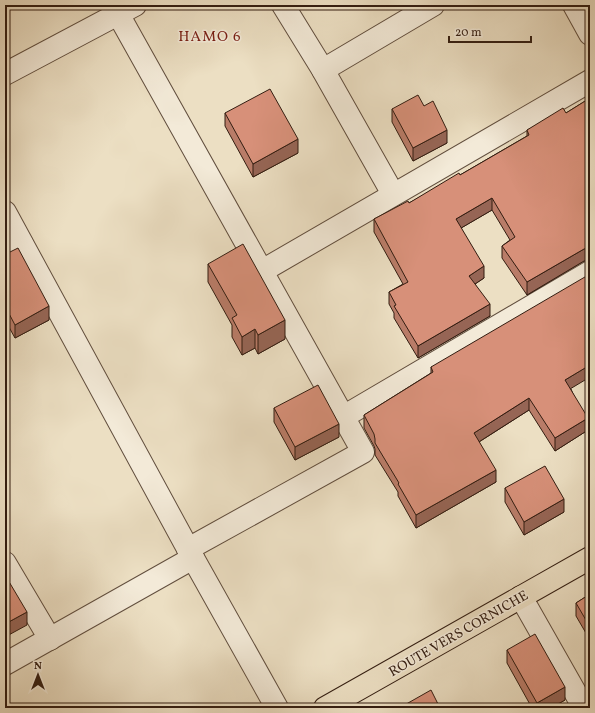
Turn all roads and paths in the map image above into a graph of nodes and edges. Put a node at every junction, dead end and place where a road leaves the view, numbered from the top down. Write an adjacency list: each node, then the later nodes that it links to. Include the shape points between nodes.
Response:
1 (282, 5): 6 (street)
2 (433, 5): 6 (street)
3 (574, 5): 5 (street)
4 (122, 8): 7 (street); 12 (street)
5 (590, 34)
6 (323, 70): 9 (street)
7 (5, 74)
8 (590, 81): 9 (street)
9 (393, 194): 12 (street)
10 (5, 212): 11 (street)
11 (14, 250): 15 (street)
12 (262, 271): 14 (street)
13 (590, 272): 14 (street)
14 (343, 417): 15 (street, via 363,452)
15 (190, 554): 19 (street); 21 (street)
16 (590, 558): 18 (main road, ROUTE VERS CORNICHE)
17 (5, 563): 19 (street)
18 (521, 597): 22 (main road, ROUTE VERS CORNICHE); 23 (street)
19 (50, 639): 20 (street)
20 (5, 664)
21 (277, 708)
22 (325, 708)
23 (584, 708)

